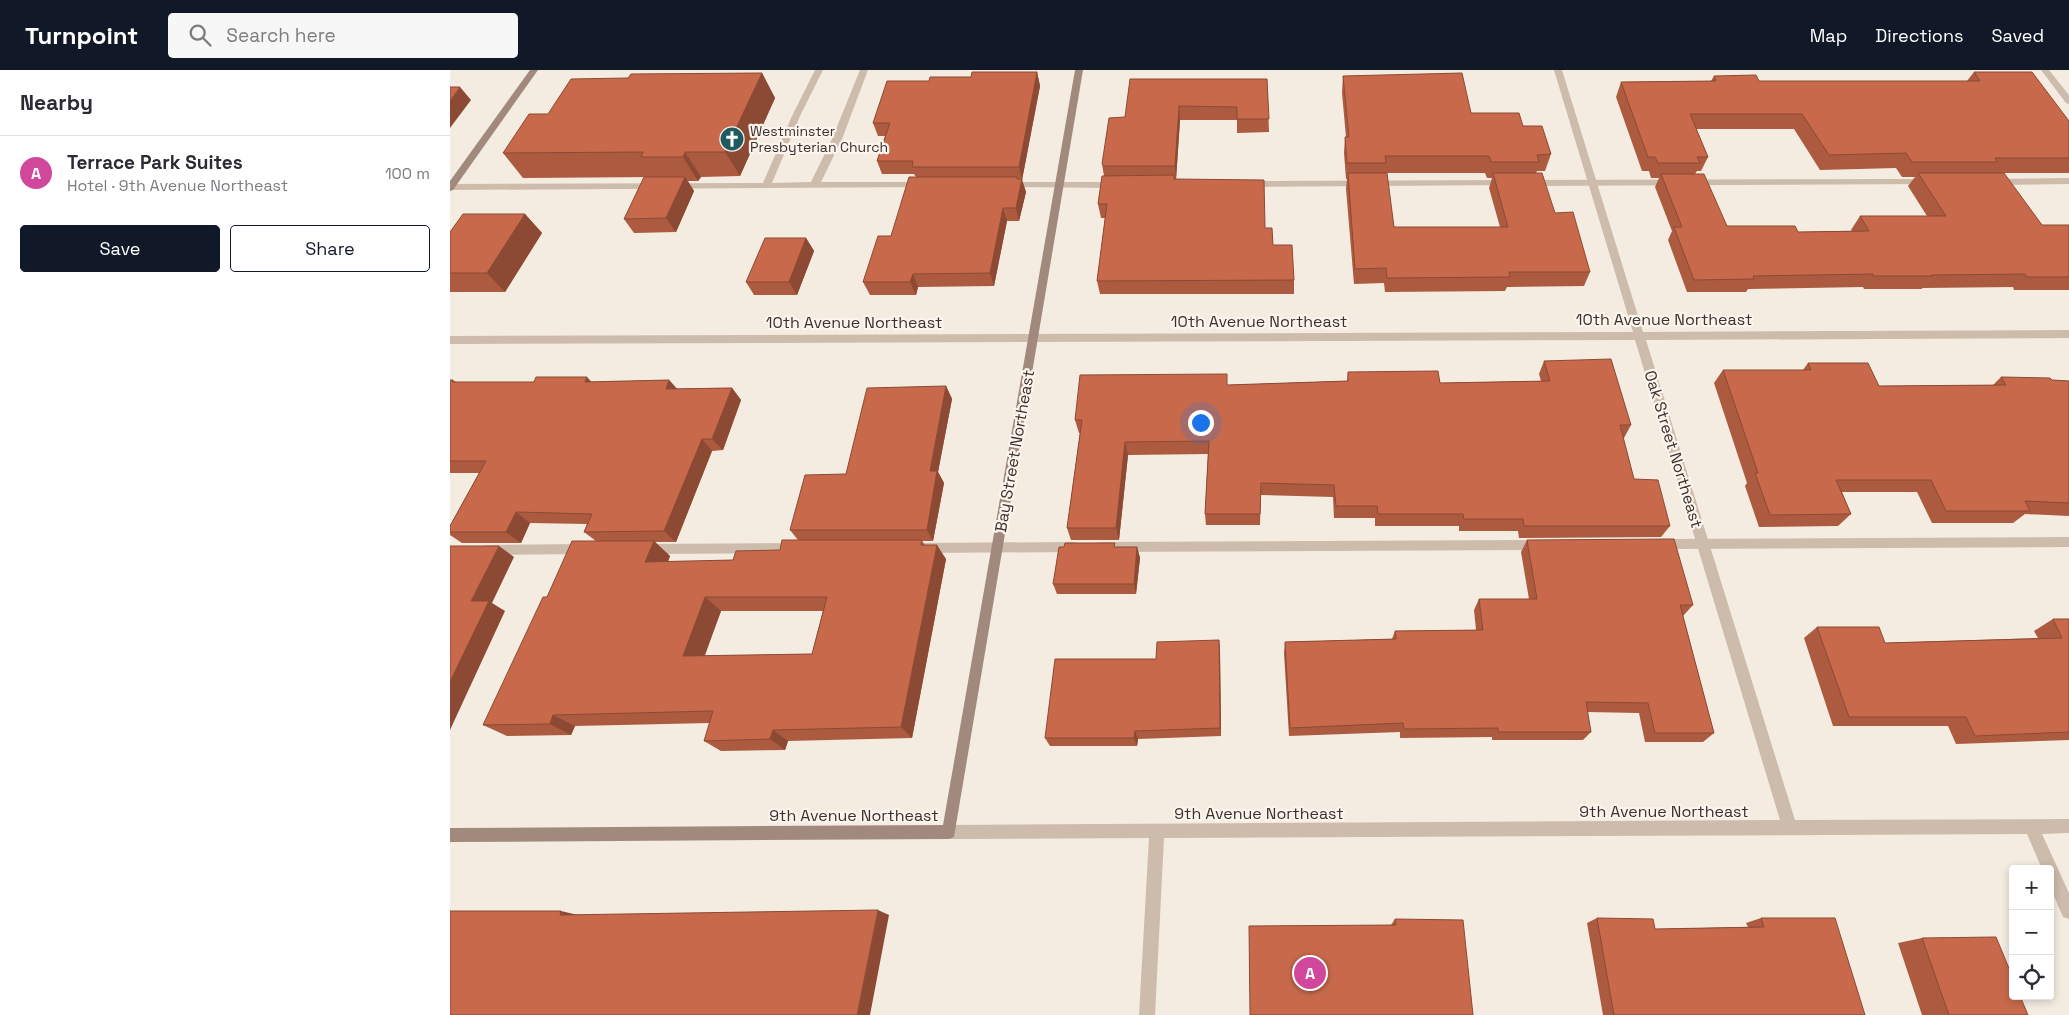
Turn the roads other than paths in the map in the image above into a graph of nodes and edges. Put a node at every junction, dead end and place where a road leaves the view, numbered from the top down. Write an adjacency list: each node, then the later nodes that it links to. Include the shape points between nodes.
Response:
1 (534, 70): 19 (street)
2 (820, 70): 17 (street)
3 (864, 70): 18 (street, via 838,139)
4 (1079, 70): 15 (street, Bay Street Northeast)
5 (1558, 70): 11 (street, Oak Street Northeast)
6 (2045, 70): 7 (street)
7 (2069, 101)
8 (1940, 182): 11 (street)
9 (1980, 182): 10 (street)
10 (2069, 182)
11 (1592, 183): 12 (street); 21 (street, Oak Street Northeast)
12 (1237, 184)
13 (932, 185): 18 (street)
14 (1000, 185): 15 (street)
15 (1059, 185): 16 (street); 22 (street, Bay Street Northeast)
16 (1128, 185)
17 (766, 186): 18 (street); 19 (street)
18 (814, 186)
19 (450, 187)
20 (2069, 334): 21 (street, 10th Avenue Northeast)
21 (1639, 335): 22 (street, 10th Avenue Northeast); 26 (street, Oak Street Northeast)
22 (1033, 338): 23 (street, 10th Avenue Northeast); 28 (street, Bay Street Northeast)
23 (450, 340)
24 (2069, 542): 26 (street)
25 (1643, 544): 26 (street)
26 (1703, 544): 36 (street, Oak Street Northeast)
27 (1554, 545): 28 (street)
28 (998, 547): 30 (street); 37 (street, Bay Street Northeast)
29 (808, 548): 32 (street)
30 (908, 548)
31 (599, 549): 33 (street)
32 (629, 549)
33 (470, 550)
34 (2031, 826): 35 (street, 9th Avenue Northeast); 36 (street, 9th Avenue Northeast); 40 (street)
35 (2069, 826)
36 (1790, 828): 38 (street, 9th Avenue Northeast)
37 (949, 832): 38 (street, 9th Avenue Northeast); 39 (street, 9th Avenue Northeast)
38 (1157, 832): 43 (street)
39 (450, 835)
40 (2048, 865)
41 (2054, 878): 42 (street)
42 (2069, 911)
43 (1147, 1015)

